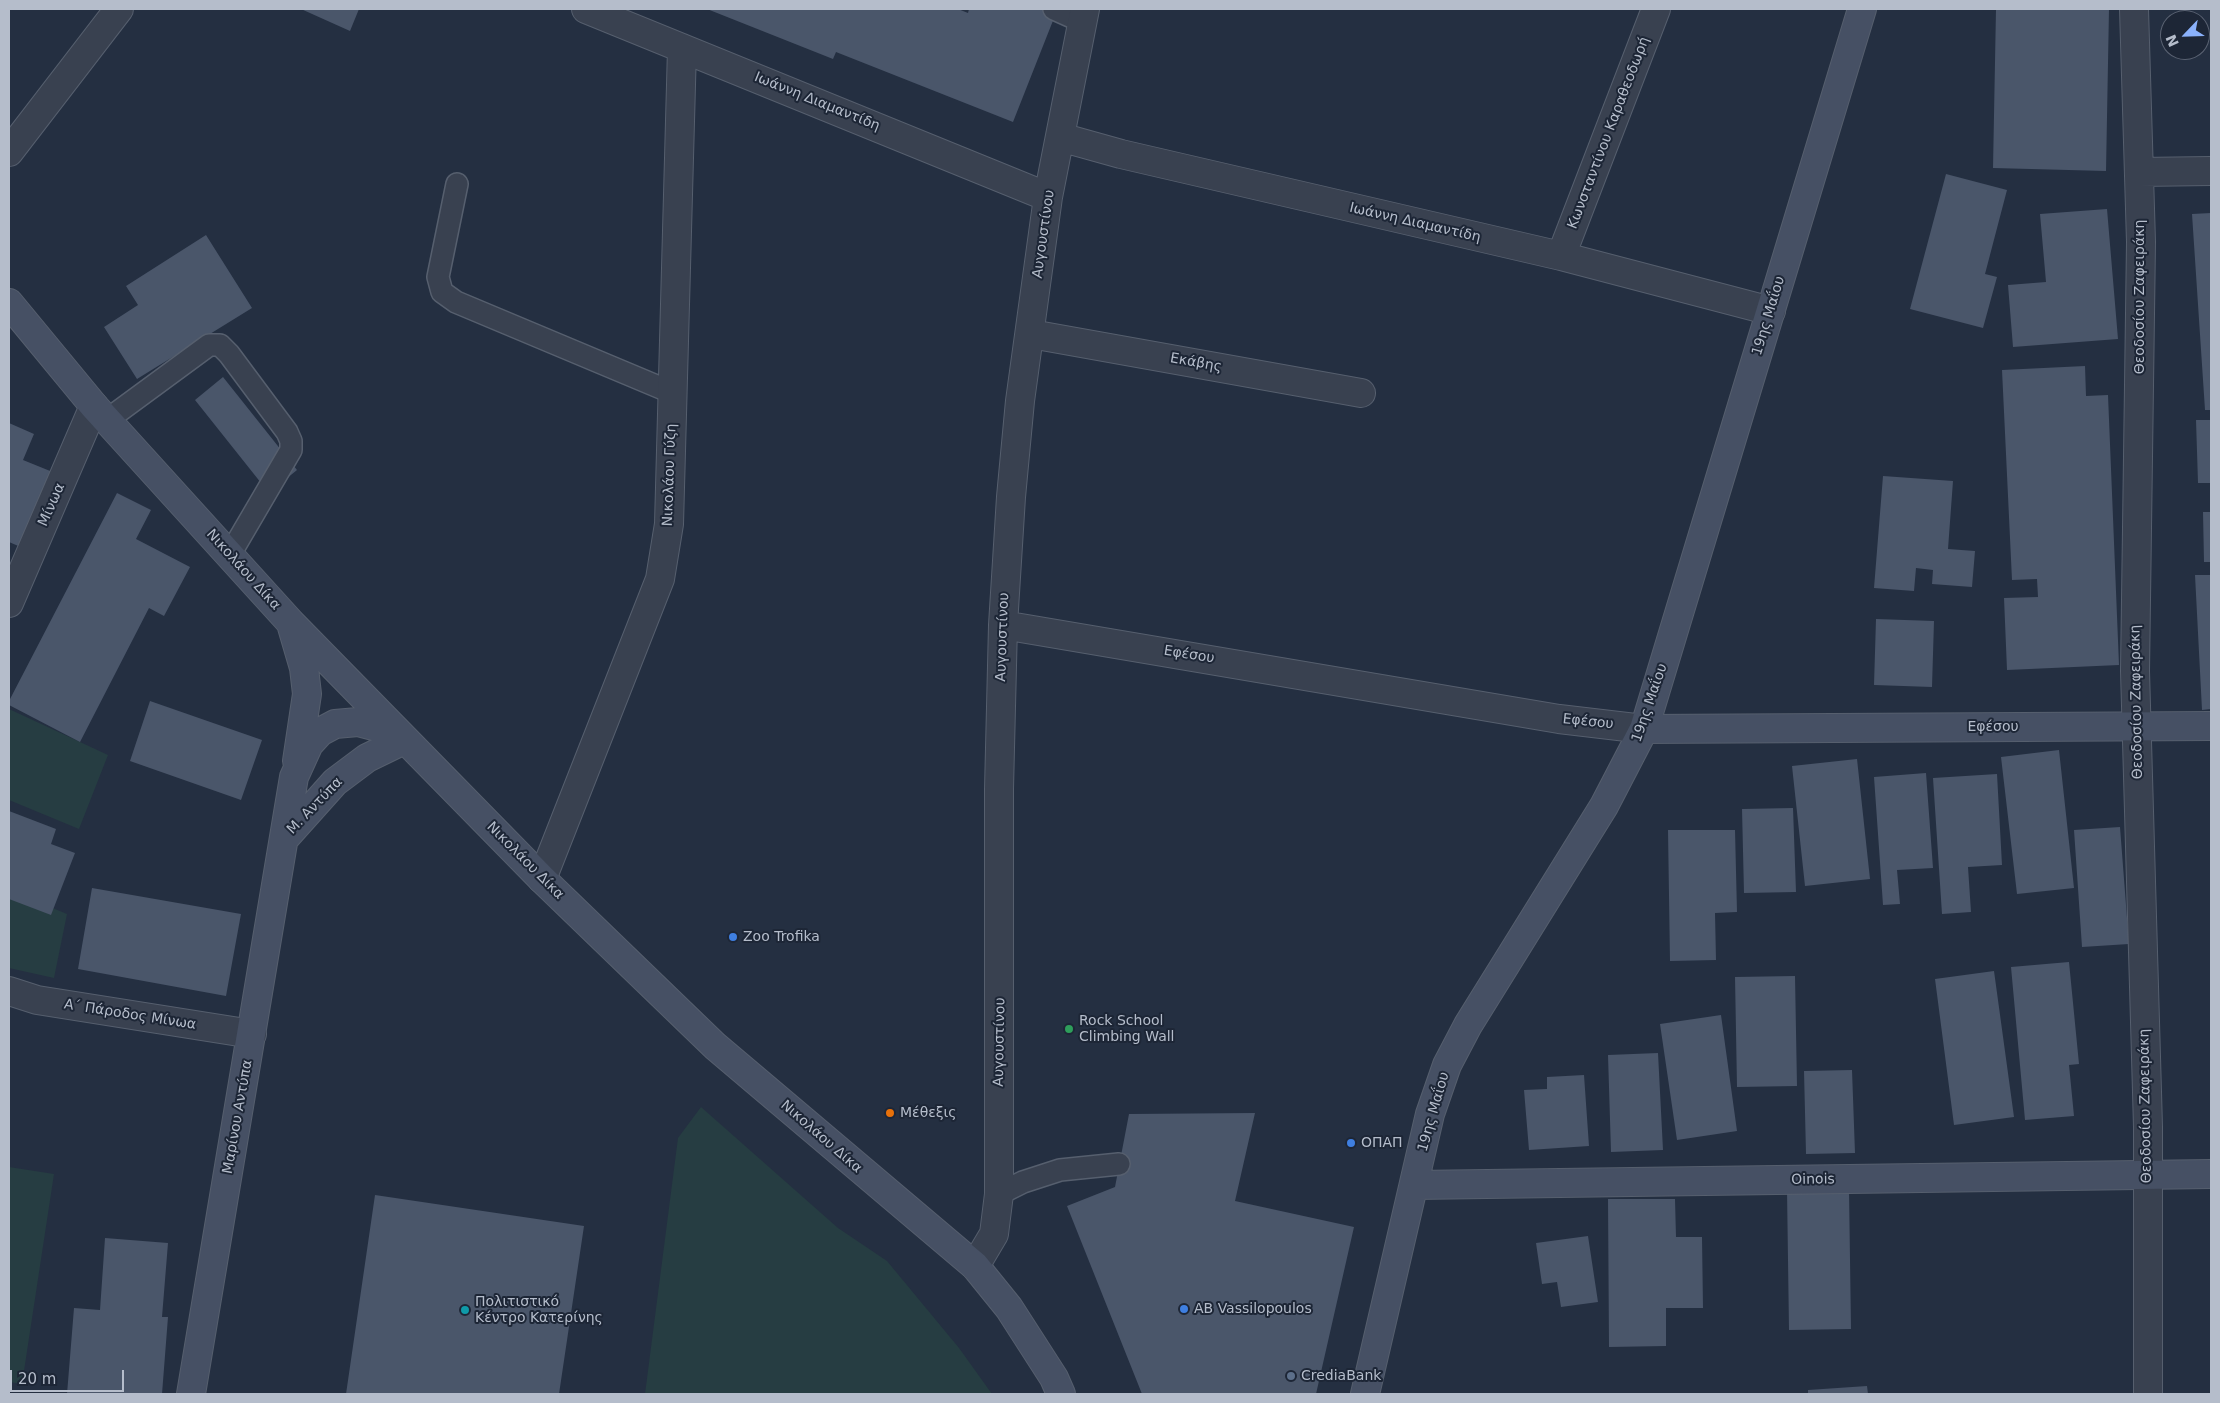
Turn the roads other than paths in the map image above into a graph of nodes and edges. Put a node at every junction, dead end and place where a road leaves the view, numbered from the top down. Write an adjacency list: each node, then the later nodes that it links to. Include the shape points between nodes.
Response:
1 (119, 9): 10 (street)
2 (586, 9): 8 (street, Ιωάννη Διαμαντίδη)
3 (1054, 9): 7 (lane)
4 (1656, 9): 15 (street, Κωνσταντίνου Καραθεοδωρή)
5 (1862, 9): 17 (street, 19ης Μαΐου)
6 (2134, 9): 12 (street, Θεοδοσίου Ζαφειράκη)
7 (1084, 15): 9 (street, Αυγουστίνου)
8 (682, 48): 14 (street, Ιωάννη Διαμαντίδη); 19 (street, Νικολάου Γύζη)
9 (1060, 137): 14 (street, Αυγουστίνου); 15 (street, Ιωάννη Διαμαντίδη)
10 (9, 152)
11 (2211, 171): 12 (street)
12 (2139, 172): 26 (street, Θεοδοσίου Ζαφειράκη)
13 (457, 184): 19 (lane, via 438,277 442,292 456,302)
14 (1048, 197): 18 (street, Αυγουστίνου)
15 (1561, 256): 17 (street, Ιωάννη Διαμαντίδη)
16 (9, 303): 21 (street, Νικολάου Δίκα)
17 (1771, 311): 28 (street, 19ης Μαΐου)
18 (1030, 334): 20 (street, Εκάβης); 25 (street, Αυγουστίνου, via 1011,497)
19 (673, 393): 32 (street, Νικολάου Γύζη, via 668,524 660,579)
20 (1362, 393)
21 (101, 413): 22 (street, Νικολάου Δίκα); 22 (lane, via 209,345 220,345 291,441 291,450); 23 (street, Μίνωα)
22 (230, 556): 24 (street, Νικολάου Δίκα)
23 (9, 603)
24 (291, 623): 29 (street, Νικολάου Δίκα); 30 (street, via 308,694)
25 (1003, 625): 28 (street, Εφέσου, via 1559,719); 39 (street, Αυγουστίνου, via 999,789)
26 (2137, 726): 27 (street, Εφέσου); 28 (street, Εφέσου); 37 (street, Θεοδοσίου Ζαφειράκη)
27 (2211, 726)
28 (1644, 729): 38 (street, 19ης Μαΐου, via 1604,806 1468,1025 1447,1066 1430,1114)
29 (404, 740): 30 (street, Μ. Αντύπα, via 358,722 335,724 320,732 309,744); 31 (street, Μ. Αντύπα, via 367,758 335,782); 32 (street, Νικολάου Δίκα)
30 (294, 777): 31 (street, Μ. Αντύπα)
31 (284, 839): 34 (street, Μαρίνου Αντύπα)
32 (542, 879): 40 (street, Νικολάου Δίκα, via 715,1046)
33 (9, 991): 34 (street, Α΄ Πάροδος Μίνωα, via 37,1000)
34 (252, 1034): 41 (street, Μαρίνου Αντύπα)
35 (1119, 1164): 39 (lane, via 1060,1170)
36 (2211, 1174): 37 (street, Oinois)
37 (2148, 1175): 38 (street, Oinois); 44 (street, Θεοδοσίου Ζαφειράκη)
38 (1415, 1185): 43 (street, 19ης Μαΐου)
39 (999, 1194): 40 (street, Αυγουστίνου, via 994,1234)
40 (975, 1266): 42 (street, Νικολάου Δίκα, via 1009,1308)
41 (191, 1394)
42 (1061, 1394)
43 (1365, 1394)
44 (2148, 1394)

